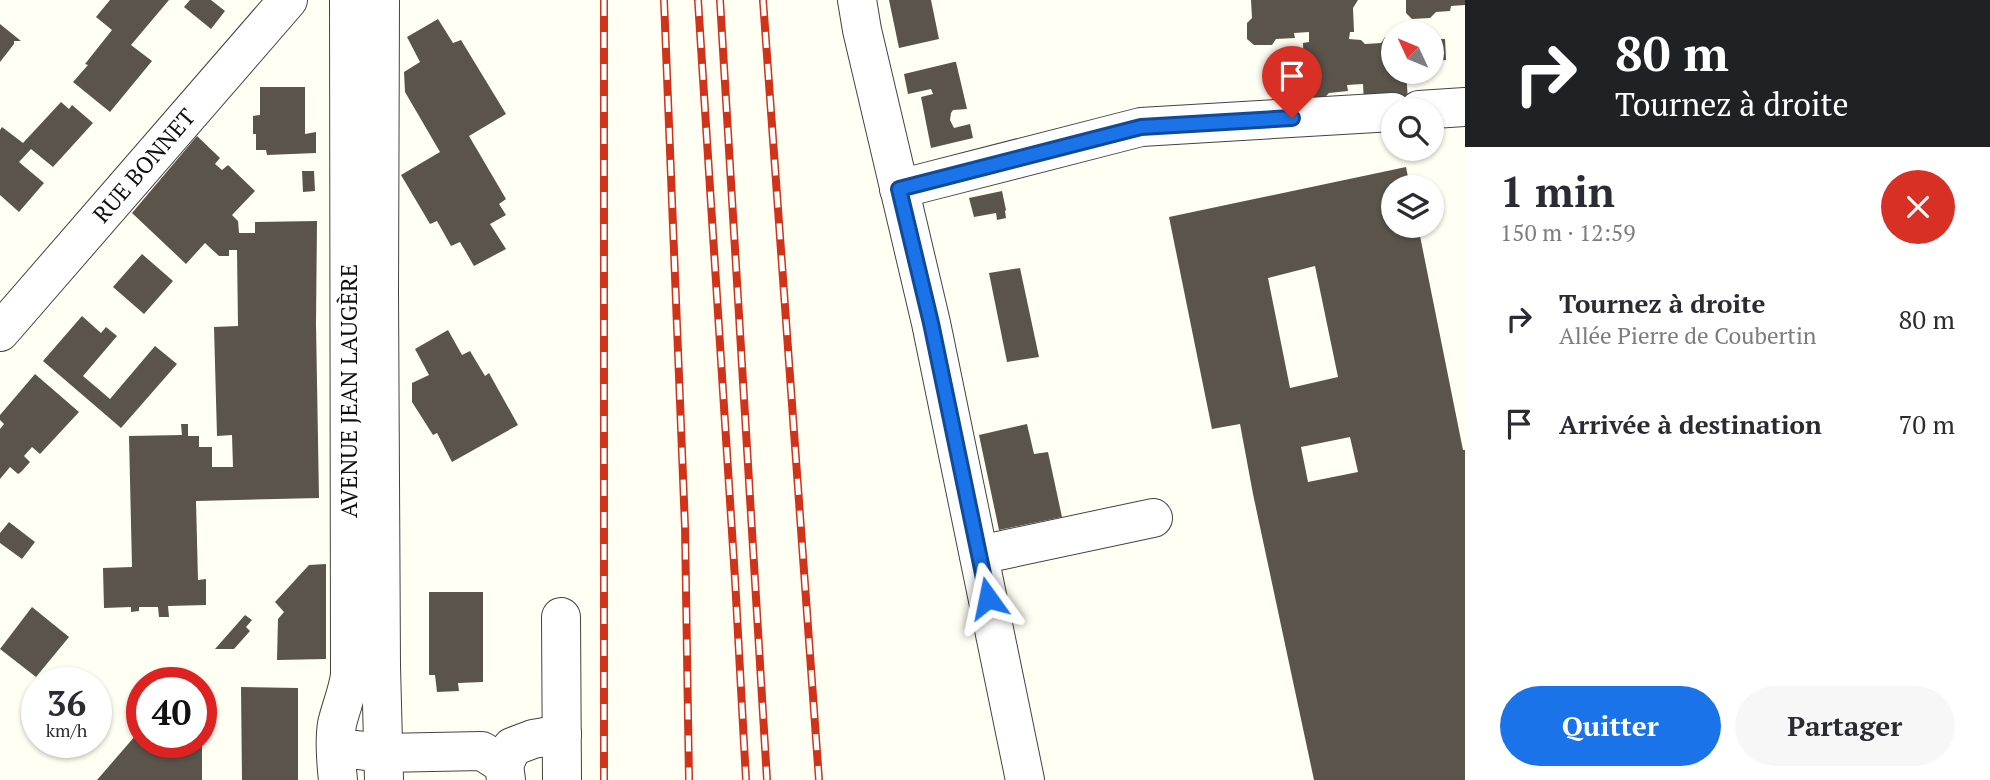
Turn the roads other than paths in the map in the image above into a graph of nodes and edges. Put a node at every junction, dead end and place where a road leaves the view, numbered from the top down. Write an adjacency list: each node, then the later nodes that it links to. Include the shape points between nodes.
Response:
1 (288, 0): 9 (street, RUE BONNET)
2 (349, 0): 14 (street, AVENUE JEAN LAUGÈRE, via 350,675 336,728)
3 (380, 0): 15 (street, AVENUE JEAN LAUGÈRE)
4 (857, 0): 8 (street)
5 (1465, 107): 6 (street)
6 (1444, 108)
7 (1381, 113): 8 (street, via 1141,127)
8 (899, 189): 11 (street)
9 (0, 332)
10 (1153, 518): 11 (street)
11 (979, 555): 19 (street)
12 (561, 617): 13 (street)
13 (562, 734): 17 (street, via 512,747); 18 (street)
14 (337, 764): 15 (street)
15 (384, 766): 16 (street)
16 (440, 766): 17 (street, via 482,751)
17 (505, 772)
18 (562, 780)
19 (1025, 780)

